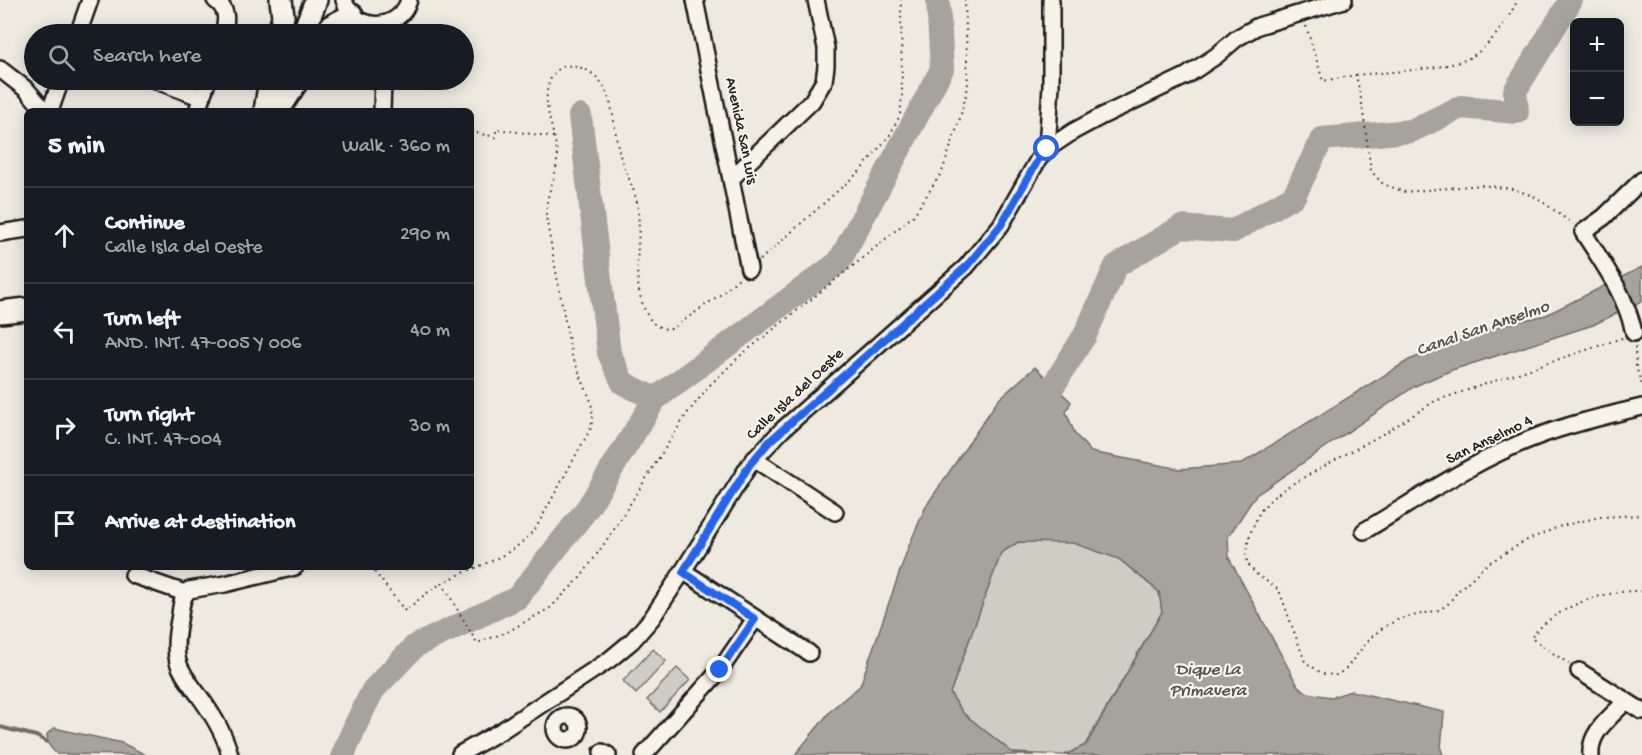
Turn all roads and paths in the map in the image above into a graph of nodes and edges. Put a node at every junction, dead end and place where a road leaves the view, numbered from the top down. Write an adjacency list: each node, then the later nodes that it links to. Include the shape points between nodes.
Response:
1 (90, 0): 14 (street)
2 (214, 0): 15 (street, via 225,10)
3 (281, 0): 16 (street)
4 (316, 0): 17 (street)
5 (695, 0): 42 (street, Avenida San Luis)
6 (816, 0): 42 (street, via 826,48 824,81 812,101)
7 (965, 0): 62 (path, via 968,87 942,172 913,216 740,356 710,385 686,415 580,577 550,608 507,632 477,643)
8 (1051, 0): 40 (street)
9 (1344, 0): 13 (street, Calle Isla del Oeste)
10 (1518, 0): 22 (path, via 1503,26 1468,59)
11 (410, 2): 20 (street)
12 (348, 7): 18 (street); 19 (street)
13 (1307, 7): 22 (path, via 1323,81); 40 (street, Calle Isla del Oeste, via 1258,26 1185,76 1102,116)
14 (82, 24)
15 (226, 24)
16 (281, 24)
17 (307, 24)
18 (333, 24)
19 (365, 24)
20 (396, 24)
21 (0, 69): 23 (street)
22 (1356, 75): 46 (path, via 1371,171 1383,184 1405,192 1481,185 1513,189 1536,197)
23 (24, 88)
24 (27, 90): 32 (street)
25 (57, 90): 33 (street)
26 (173, 90): 31 (street)
27 (269, 90): 34 (street)
28 (281, 90): 35 (street)
29 (292, 90): 36 (street)
30 (382, 90): 37 (street)
31 (200, 104)
32 (42, 108)
33 (51, 108)
34 (266, 108)
35 (274, 108)
36 (280, 108)
37 (382, 108)
38 (474, 133): 39 (path, via 496,137 496,129)
39 (554, 137)
40 (1047, 149): 53 (street, Calle Isla del Oeste, via 1001,225 966,267)
41 (557, 165): 59 (path, via 546,218 571,353 591,401 591,428 526,540)
42 (732, 178): 47 (street, Avenida San Luis)
43 (1642, 180): 46 (street)
44 (1, 229): 45 (street)
45 (24, 229)
46 (1583, 232): 50 (street, via 1610,276)
47 (749, 269)
48 (24, 309): 49 (street)
49 (0, 312)
50 (1634, 333): 51 (path, via 1636,367)
51 (1642, 385)
52 (1642, 407): 55 (street, San Anselmo 4, via 1540,435 1496,455)
53 (754, 459): 54 (street); 60 (street, Calle Isla del Oeste)
54 (835, 512)
55 (1364, 531)
56 (283, 570): 64 (street, via 201,586)
57 (373, 570): 62 (path, via 405,611)
58 (473, 570): 62 (path)
59 (474, 570)
60 (683, 572): 65 (street); 68 (street, Calle Isla del Oeste, via 632,641)
61 (133, 575): 64 (street)
62 (442, 583)
63 (1642, 591): 67 (path, via 1595,597 1561,612 1530,638)
64 (185, 594): 73 (street, via 178,628 178,663 212,714)
65 (755, 619): 66 (street); 74 (street, via 720,670)
66 (809, 653)
67 (1579, 671): 69 (street)
68 (548, 699): 71 (street); 72 (street, Calle Isla del Oeste)
69 (1626, 701): 70 (street); 75 (street, via 1594,735)
70 (1642, 711)
71 (561, 718)
72 (460, 754)
73 (230, 755)
74 (644, 755)
75 (1591, 755)

